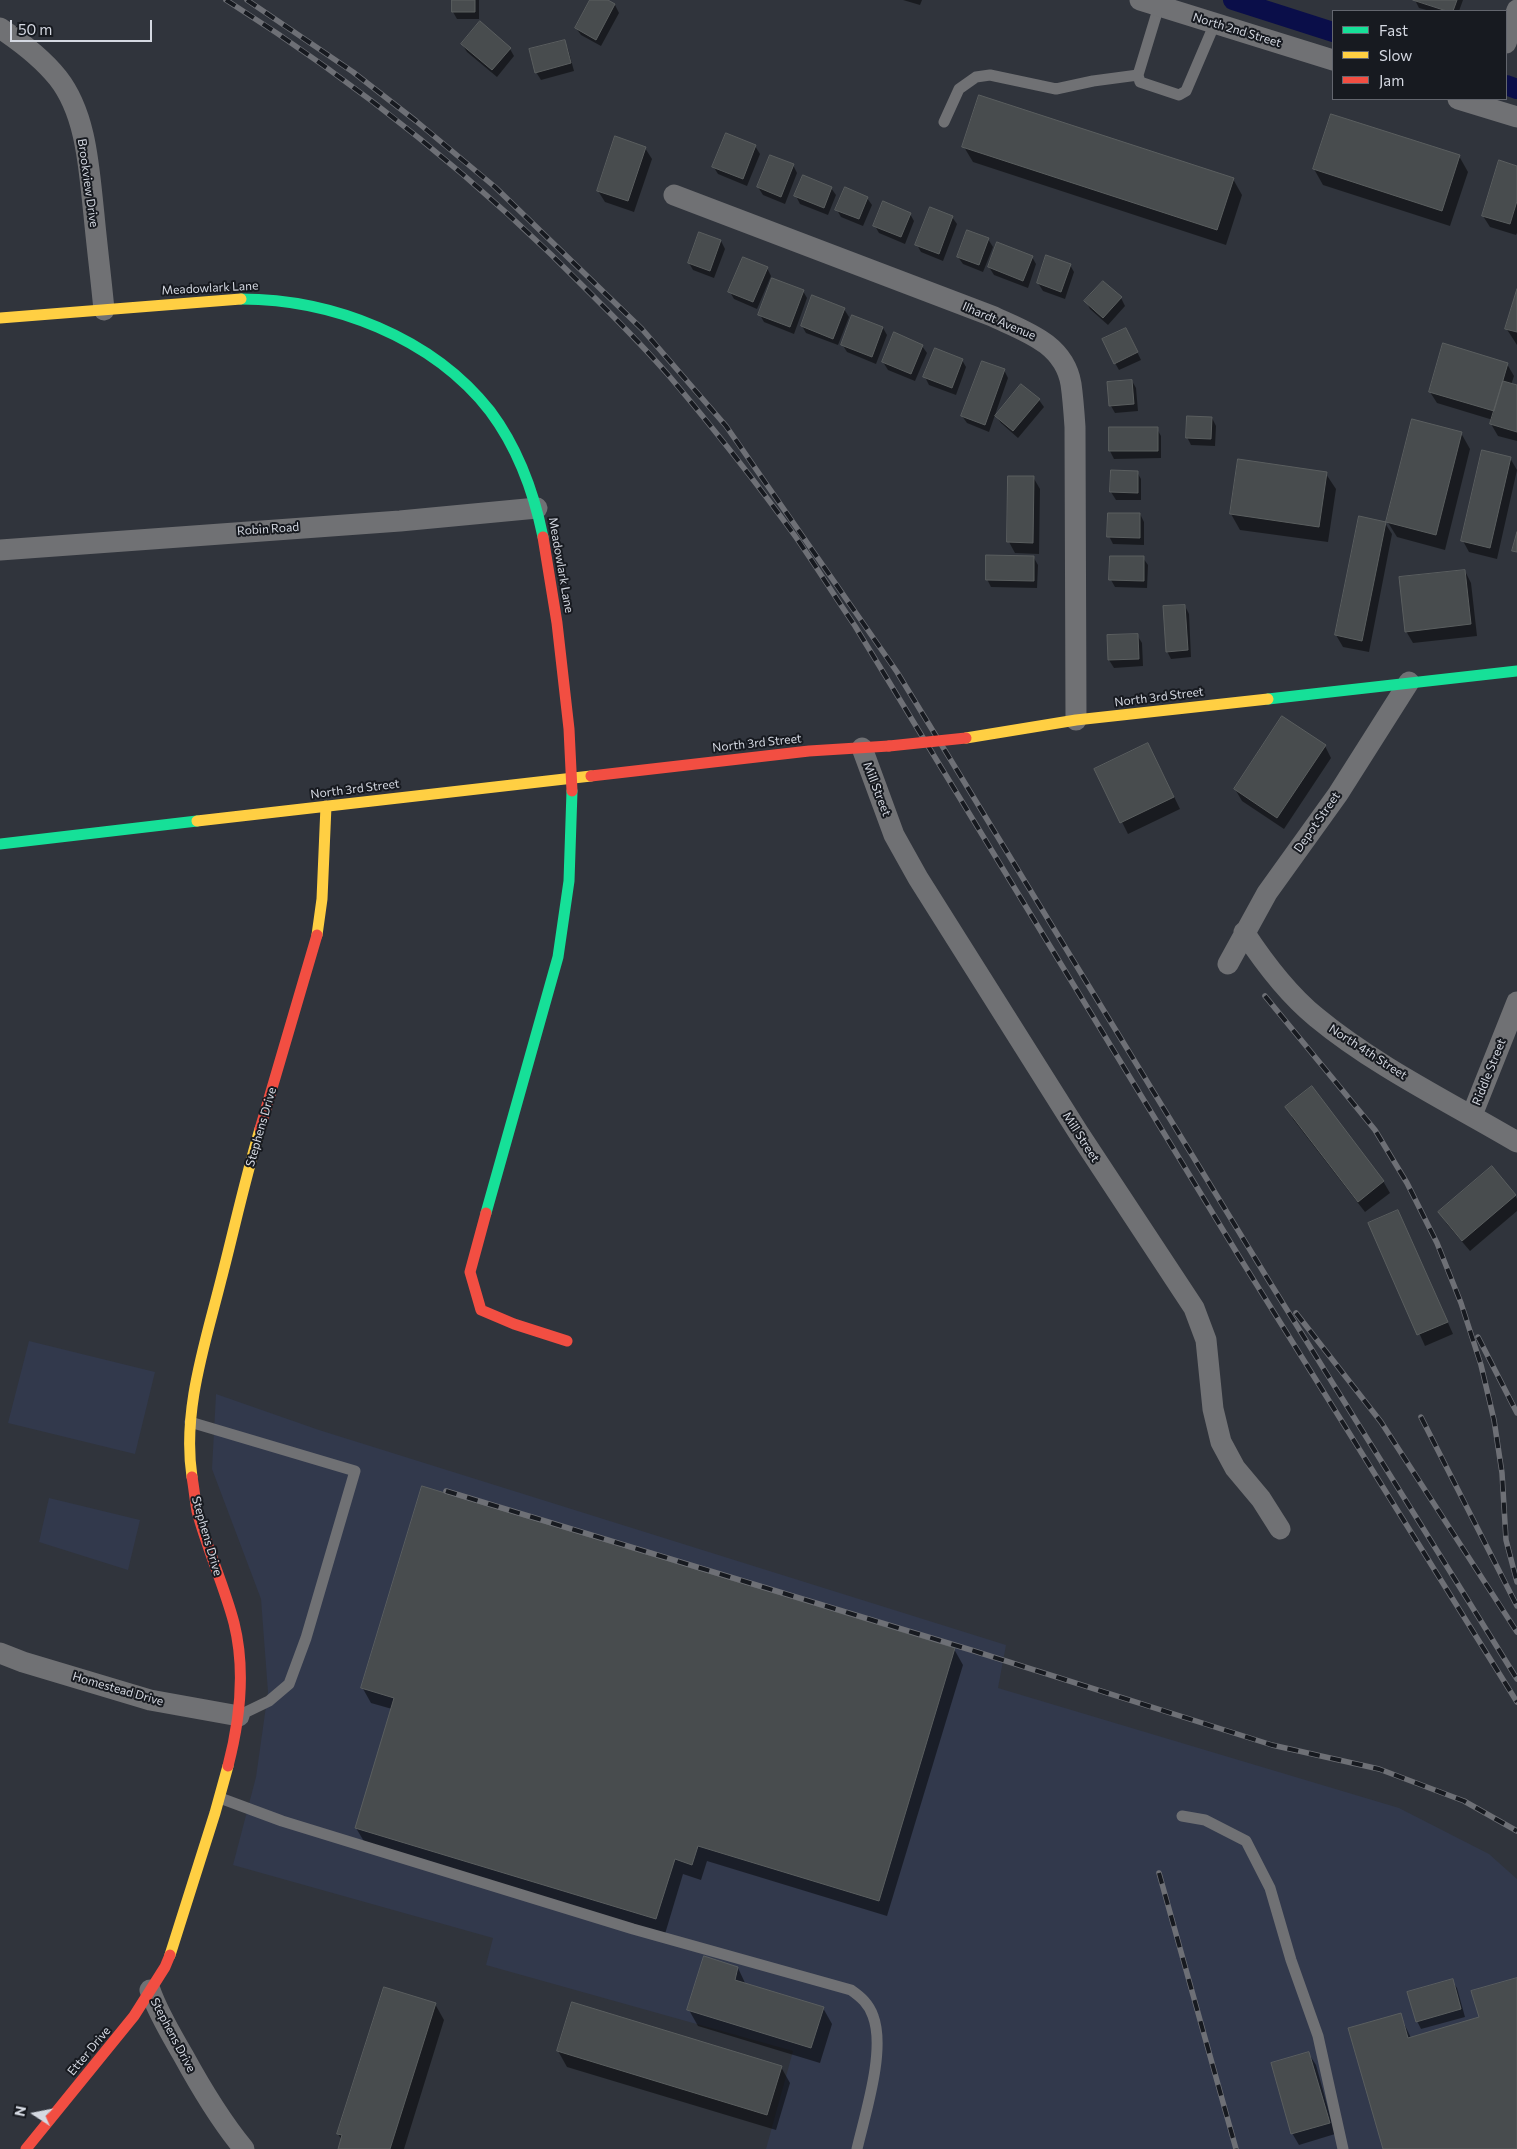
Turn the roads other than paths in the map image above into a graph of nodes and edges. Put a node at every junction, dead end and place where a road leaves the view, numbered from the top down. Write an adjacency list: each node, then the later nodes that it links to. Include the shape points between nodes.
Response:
1 (1150, 3): 3 (street, North 2nd Street); 7 (lane)
2 (1517, 10): 5 (street)
3 (1215, 23): 6 (street, North 2nd Street); 7 (lane, via 1186,91 1179,95 1158,89 1140,82)
4 (0, 28): 13 (street, Brookview Drive, via 47,66 59,79 76,110 88,164)
5 (1507, 40)
6 (1332, 60)
7 (1138, 75): 11 (lane, via 1056,89 990,75 976,77 959,89)
8 (1465, 100): 9 (street)
9 (1485, 103): 10 (street)
10 (1517, 117)
11 (944, 122)
12 (674, 195): 19 (street, Ilhardt Avenue, via 992,316 1039,338 1061,357 1071,382 1075,426)
13 (104, 310): 14 (street, Meadowlark Lane); 15 (street, Meadowlark Lane, via 215,300 268,299 321,308 398,337 441,365 477,396 492,414 515,452)
14 (0, 318)
15 (537, 508): 16 (street, Robin Road); 21 (street, Meadowlark Lane, via 555,599)
16 (0, 550)
17 (1517, 670): 18 (street, North 3rd Street)
18 (1410, 682): 19 (street, North 3rd Street); 24 (street, Depot Street)
19 (1076, 720): 20 (street, North 3rd Street, bridge, via 966,738)
20 (862, 748): 21 (street, North 3rd Street, via 810,750); 31 (street, Mill Street, via 894,836 918,878 1078,1132 1194,1308 1206,1340 1213,1409 1221,1442 1235,1468 1261,1499)
21 (572, 777): 22 (street, North 3rd Street); 29 (street, Meadowlark Lane, via 569,864 560,947 470,1272 482,1310)
22 (326, 806): 23 (street, North 3rd Street); 30 (street, Stephens Drive, via 322,900 316,940 254,1148 198,1374)
23 (0, 844)
24 (1244, 932): 25 (street, Depot Street); 27 (street, North 4th Street, via 1278,977 1315,1016 1372,1057)
25 (1228, 964)
26 (1517, 1002): 27 (street, Riddle Street)
27 (1472, 1115): 28 (street, North 4th Street)
28 (1517, 1142)
29 (566, 1341)
30 (190, 1422): 33 (street, Stephens Drive, via 188,1456 197,1510 234,1624 239,1654); 33 (lane, via 355,1471 306,1638 289,1684 269,1701)
31 (1280, 1529)
32 (0, 1653): 33 (street, Homestead Drive, via 150,1700)
33 (239, 1716): 34 (street, Stephens Drive)
34 (220, 1798): 36 (street, Stephens Drive, via 176,1940 165,1967); 39 (lane, via 291,1824 614,1924 851,1990 863,1998 873,2015 877,2031 874,2074)
35 (1182, 1816): 40 (lane, via 1205,1820 1246,1841 1270,1888 1318,2036)
36 (150, 1990): 37 (street, Etter Drive, via 115,2041); 38 (street, Stephens Drive, via 157,2009 203,2091)
37 (26, 2149)
38 (244, 2149)
39 (857, 2149)
40 (1343, 2149)

